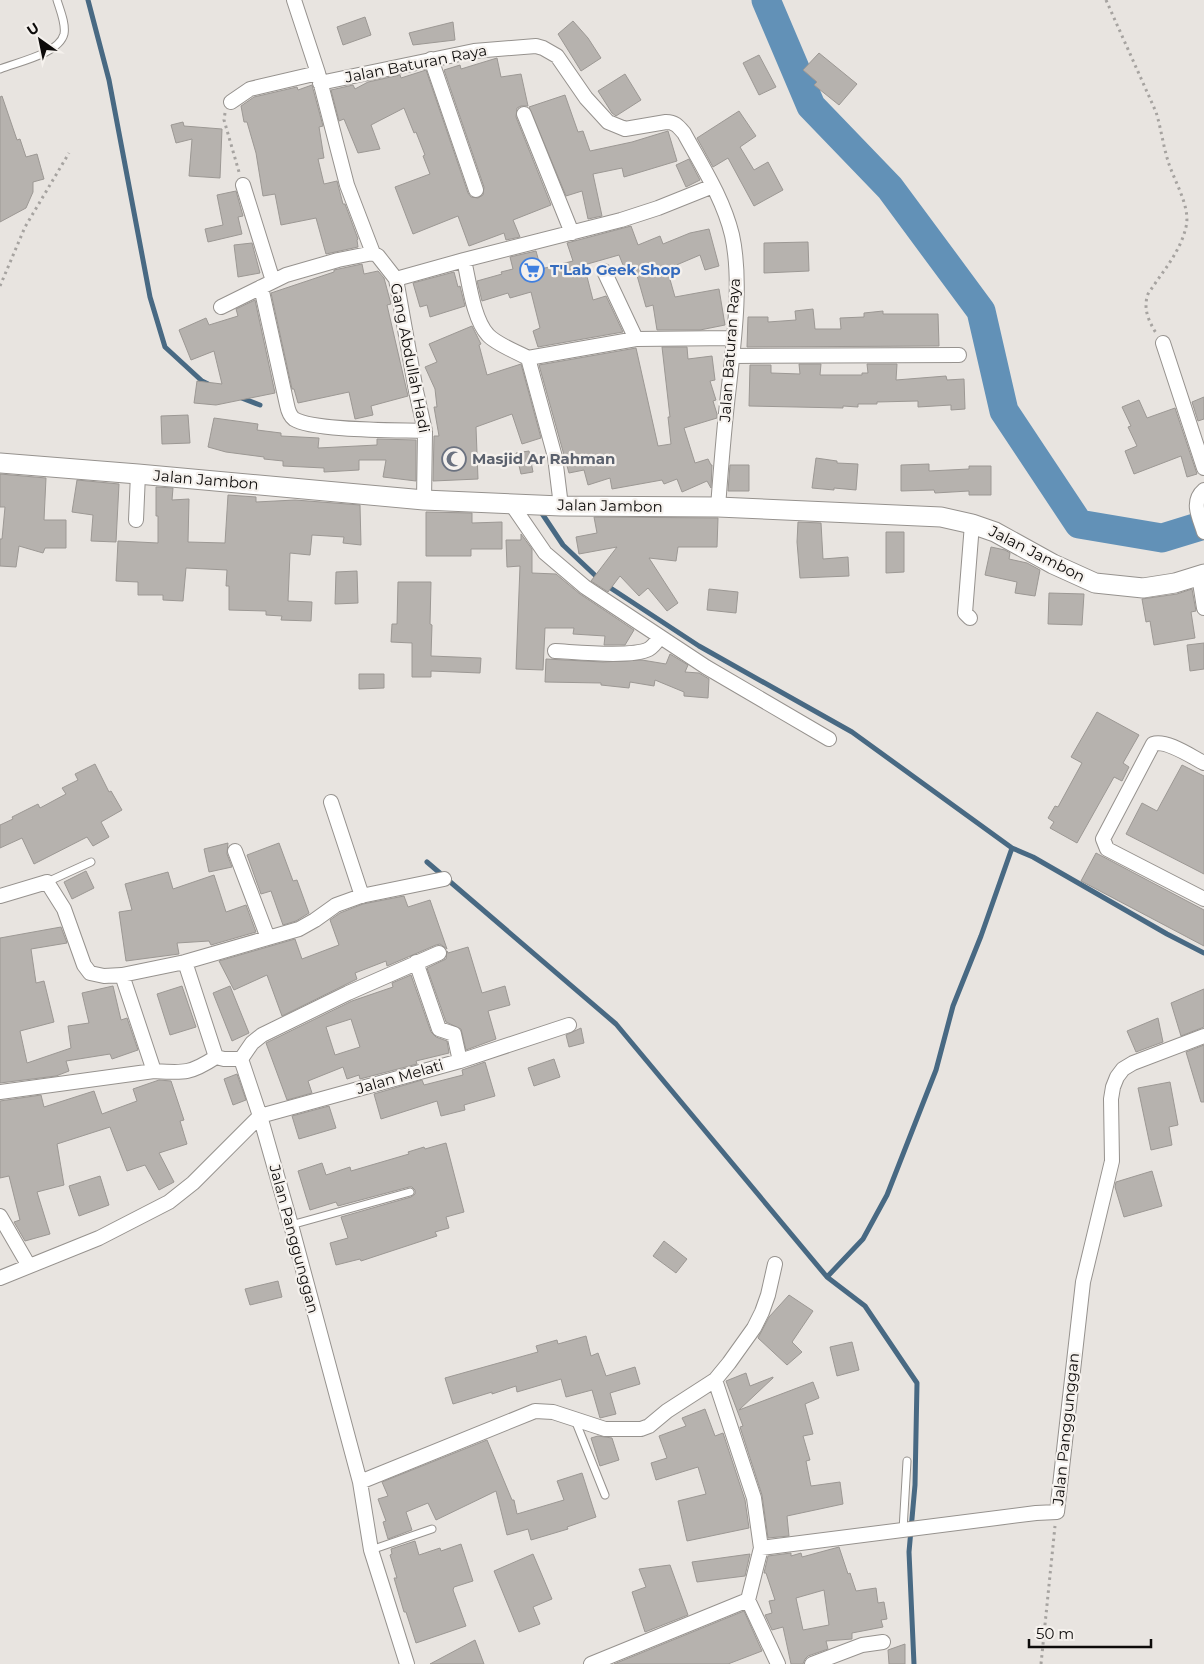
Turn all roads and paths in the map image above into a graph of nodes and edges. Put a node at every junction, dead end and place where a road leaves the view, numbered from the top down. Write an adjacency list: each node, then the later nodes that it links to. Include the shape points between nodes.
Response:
1 (57, 0): 5 (lane, via 64,29 58,44 43,54)
2 (294, 0): 6 (street, Gang Abdullah Hadi)
3 (1106, 0): 23 (path, via 1156,112 1167,160 1187,210 1180,246 1146,302 1150,323)
4 (431, 59): 6 (street, Jalan Baturan Raya); 11 (street, Jalan Baturan Raya, via 474,50 543,48 558,56 586,98 608,122 625,129 666,122 678,126); 12 (street)
5 (0, 68)
6 (319, 78): 7 (street, Jalan Baturan Raya, via 250,89); 14 (street, Gang Abdullah Hadi, via 347,186)
7 (231, 102): 10 (path, via 224,120)
8 (524, 114): 13 (street)
9 (69, 152): 19 (path, via 29,221)
10 (243, 185): 18 (street)
11 (712, 186): 13 (street, via 640,214); 21 (street, Jalan Baturan Raya, via 726,216 735,254)
12 (476, 190)
13 (572, 233): 15 (street)
14 (373, 253): 17 (street, Gang Abdullah Hadi); 18 (street, via 293,272)
15 (464, 260): 17 (street); 26 (street, via 476,312 488,334)
16 (604, 271): 22 (street)
17 (396, 279): 27 (street, Gang Abdullah Hadi)
18 (267, 284): 20 (street); 27 (street, via 287,405 292,417 318,425 346,428)
19 (0, 286)
20 (221, 307)
21 (734, 338): 22 (street); 25 (street, Jalan Baturan Raya)
22 (636, 339): 26 (street)
23 (1163, 343): 29 (street)
24 (959, 355): 25 (street)
25 (733, 356): 35 (street, Jalan Baturan Raya)
26 (528, 358): 34 (street, via 555,458)
27 (426, 431): 32 (street, Gang Abdullah Hadi)
28 (0, 463): 30 (main road, Jalan Jambon)
29 (1204, 468)
30 (138, 474): 32 (main road, Jalan Jambon); 36 (street)
31 (1204, 490): 38 (street, via 1196,501)
32 (424, 500): 33 (main road, Jalan Jambon)
33 (512, 505): 34 (main road, Jalan Jambon); 42 (street, via 550,558 585,587)
34 (561, 506): 35 (main road, Jalan Jambon)
35 (718, 507): 37 (main road, Jalan Jambon, via 941,517)
36 (136, 520)
37 (972, 524): 39 (main road, Jalan Jambon, via 995,532 1095,583 1143,588); 41 (street, via 965,613)
38 (1204, 532)
39 (1202, 575): 40 (street)
40 (1204, 608)
41 (970, 618)
42 (660, 637): 43 (street, via 649,649 637,652); 44 (street)
43 (555, 651)
44 (829, 739)
45 (1204, 763): 53 (street, via 1165,744 1157,743 1150,747 1103,839 1110,852)
46 (331, 802): 52 (street)
47 (234, 851): 54 (street)
48 (91, 862): 50 (lane)
49 (444, 879): 52 (street)
50 (47, 882): 51 (street); 58 (street, via 64,909 84,966 90,973)
51 (0, 896)
52 (362, 896): 54 (street, via 336,905 299,929)
53 (1204, 899)
54 (268, 938): 56 (street)
55 (439, 953): 57 (street)
56 (185, 962): 58 (street); 61 (street)
57 (416, 962): 62 (street, via 262,1035); 63 (street, Jalan Melati, via 439,1029 454,1034)
58 (122, 975): 64 (street)
59 (569, 1025): 63 (street)
60 (1204, 1036): 78 (street, Jalan Panggunggan, via 1132,1064 1117,1077 1113,1087 1112,1161 1083,1282)
61 (216, 1057): 62 (street); 64 (street, via 198,1068 180,1073)
62 (241, 1059): 66 (street, Jalan Panggunggan)
63 (460, 1061): 66 (street, Jalan Melati)
64 (154, 1071): 65 (street)
65 (0, 1092)
66 (260, 1116): 69 (street, Jalan Panggunggan); 71 (street, via 194,1183 170,1202 99,1238)
67 (410, 1192): 69 (lane)
68 (0, 1216): 71 (street)
69 (291, 1225): 76 (street, Jalan Panggunggan)
70 (775, 1264): 73 (street, via 768,1294 754,1328)
71 (29, 1266): 72 (street)
72 (0, 1278)
73 (714, 1380): 74 (street, via 641,1429 605,1429); 81 (street, via 754,1498)
74 (575, 1420): 76 (street, via 548,1411 527,1412); 77 (lane)
75 (907, 1461): 80 (lane)
76 (360, 1482): 82 (street, Jalan Panggunggan)
77 (605, 1495)
78 (1057, 1512): 80 (street, Jalan Panggunggan); 89 (path)
79 (432, 1529): 82 (lane)
80 (904, 1530): 81 (street, Jalan Panggunggan)
81 (761, 1548): 83 (street)
82 (371, 1550): 85 (street, Jalan Panggunggan)
83 (748, 1600): 86 (street); 87 (street)
84 (884, 1642): 88 (street, via 862,1646)
85 (407, 1664)
86 (591, 1664)
87 (778, 1664)
88 (812, 1664)
89 (1040, 1664)

